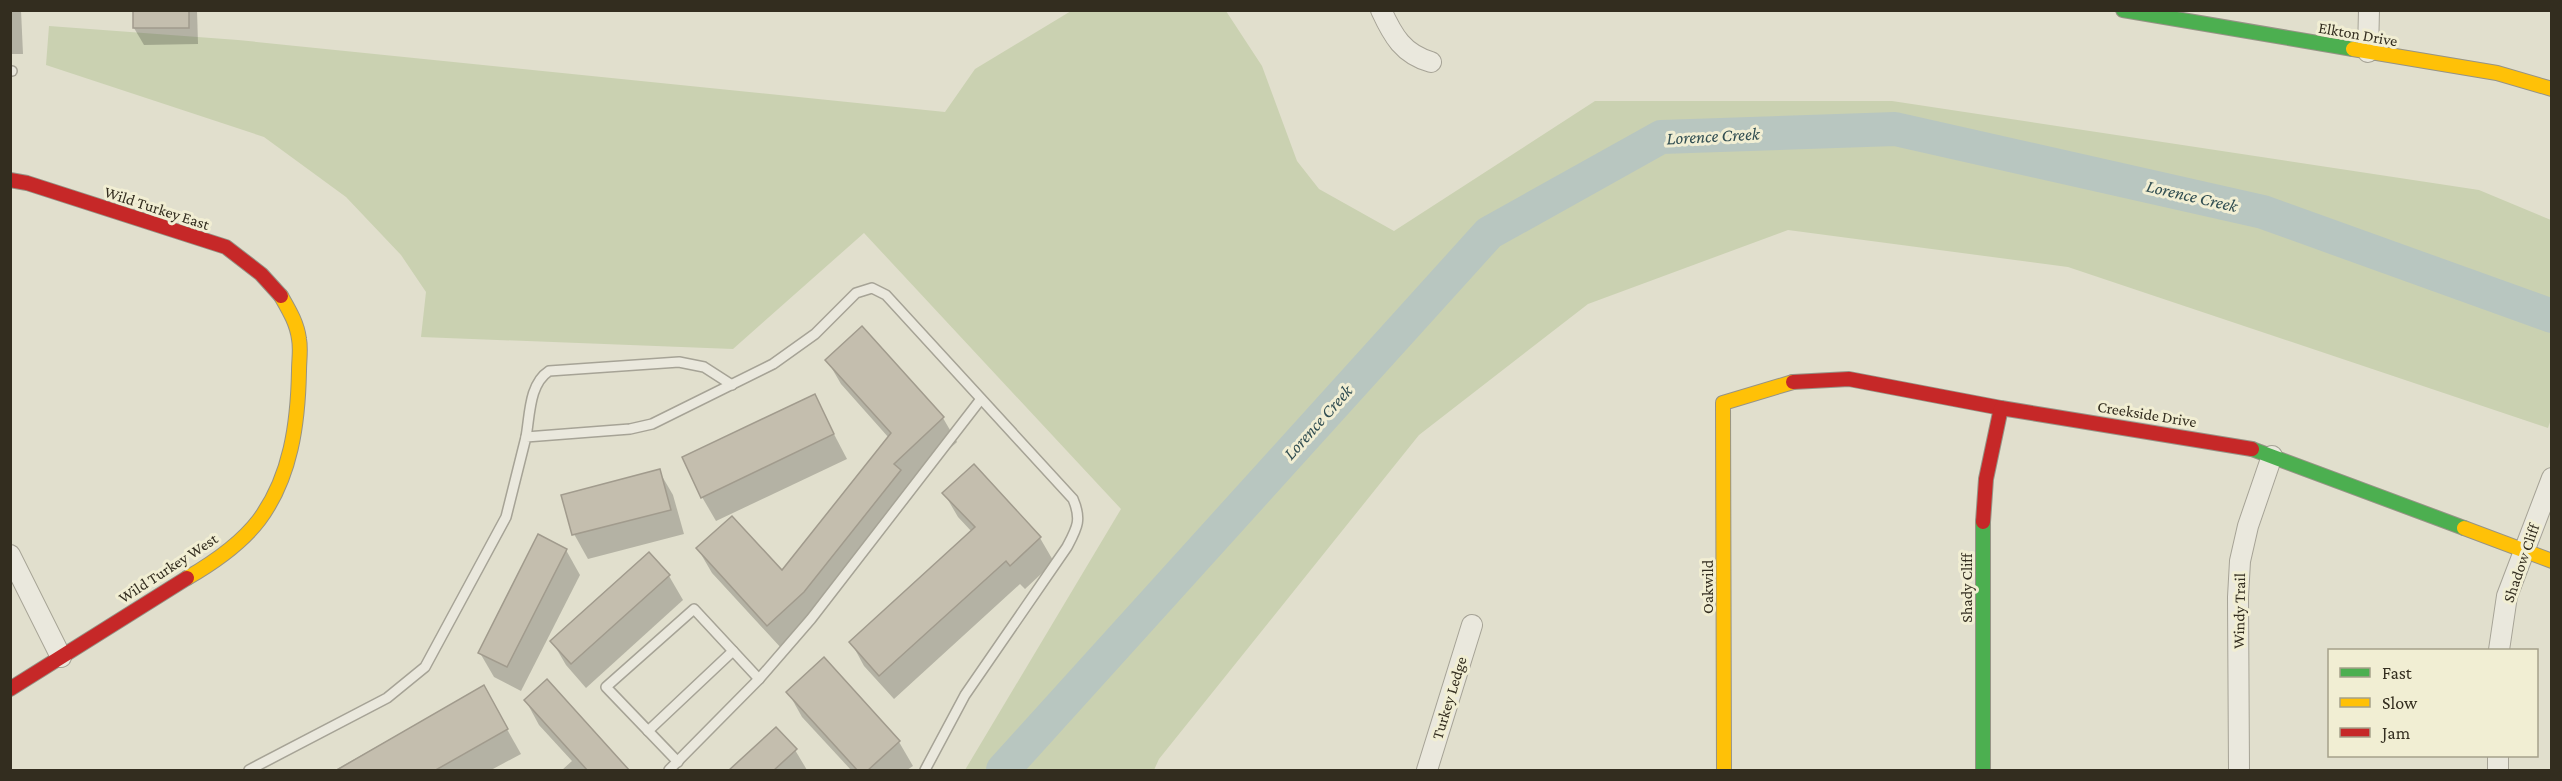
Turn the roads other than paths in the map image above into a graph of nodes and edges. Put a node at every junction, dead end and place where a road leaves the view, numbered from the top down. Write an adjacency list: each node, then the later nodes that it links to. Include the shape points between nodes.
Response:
1 (1381, 10): 5 (street, via 1402,47)
2 (2123, 10): 4 (street, Elkton Drive)
3 (2369, 10): 4 (street)
4 (2368, 52): 6 (street, Elkton Drive, via 2497,73)
5 (1431, 62)
6 (2552, 89)
7 (10, 180): 8 (street, Wild Turkey East, via 226,248 249,261)
8 (278, 294): 22 (street, Wild Turkey West, via 299,336 299,379 291,452 269,506 216,559)
9 (732, 385): 10 (lane, via 773,364 815,334 856,293 872,288 886,295); 13 (lane, via 652,424); 13 (lane, via 704,367 679,362 549,371 539,377 534,389)
10 (981, 399): 23 (lane, via 811,619); 29 (lane, via 1073,499 1079,512 1077,526 965,695)
11 (1724, 403): 12 (street, Creekside Drive, via 1787,382 1849,379); 31 (street, Oakwild)
12 (2001, 408): 14 (street, Creekside Drive, via 2247,447); 32 (street, Shady Cliff, via 1983,508)
13 (526, 437): 27 (lane, via 506,517 425,667 387,698)
14 (2272, 456): 16 (street, Creekside Drive); 33 (street, Windy Trail, via 2240,561)
15 (2552, 478): 16 (street, Shadow Cliff)
16 (2524, 550): 18 (street, Creekside Drive); 20 (street, Shadow Cliff, via 2507,596)
17 (10, 555): 22 (street)
18 (2552, 561)
19 (1472, 625): 30 (street, Turkey Ledge)
20 (2499, 649)
21 (733, 651): 23 (lane); 25 (lane); 25 (lane, via 694,609 606,687)
22 (61, 657): 24 (street, Wild Turkey West)
23 (759, 679): 26 (lane)
24 (10, 689)
25 (648, 730): 26 (lane)
26 (678, 762): 28 (lane)
27 (249, 771)
28 (669, 771)
29 (925, 771)
30 (1426, 771)
31 (1724, 771)
32 (1983, 771)
33 (2239, 771)

